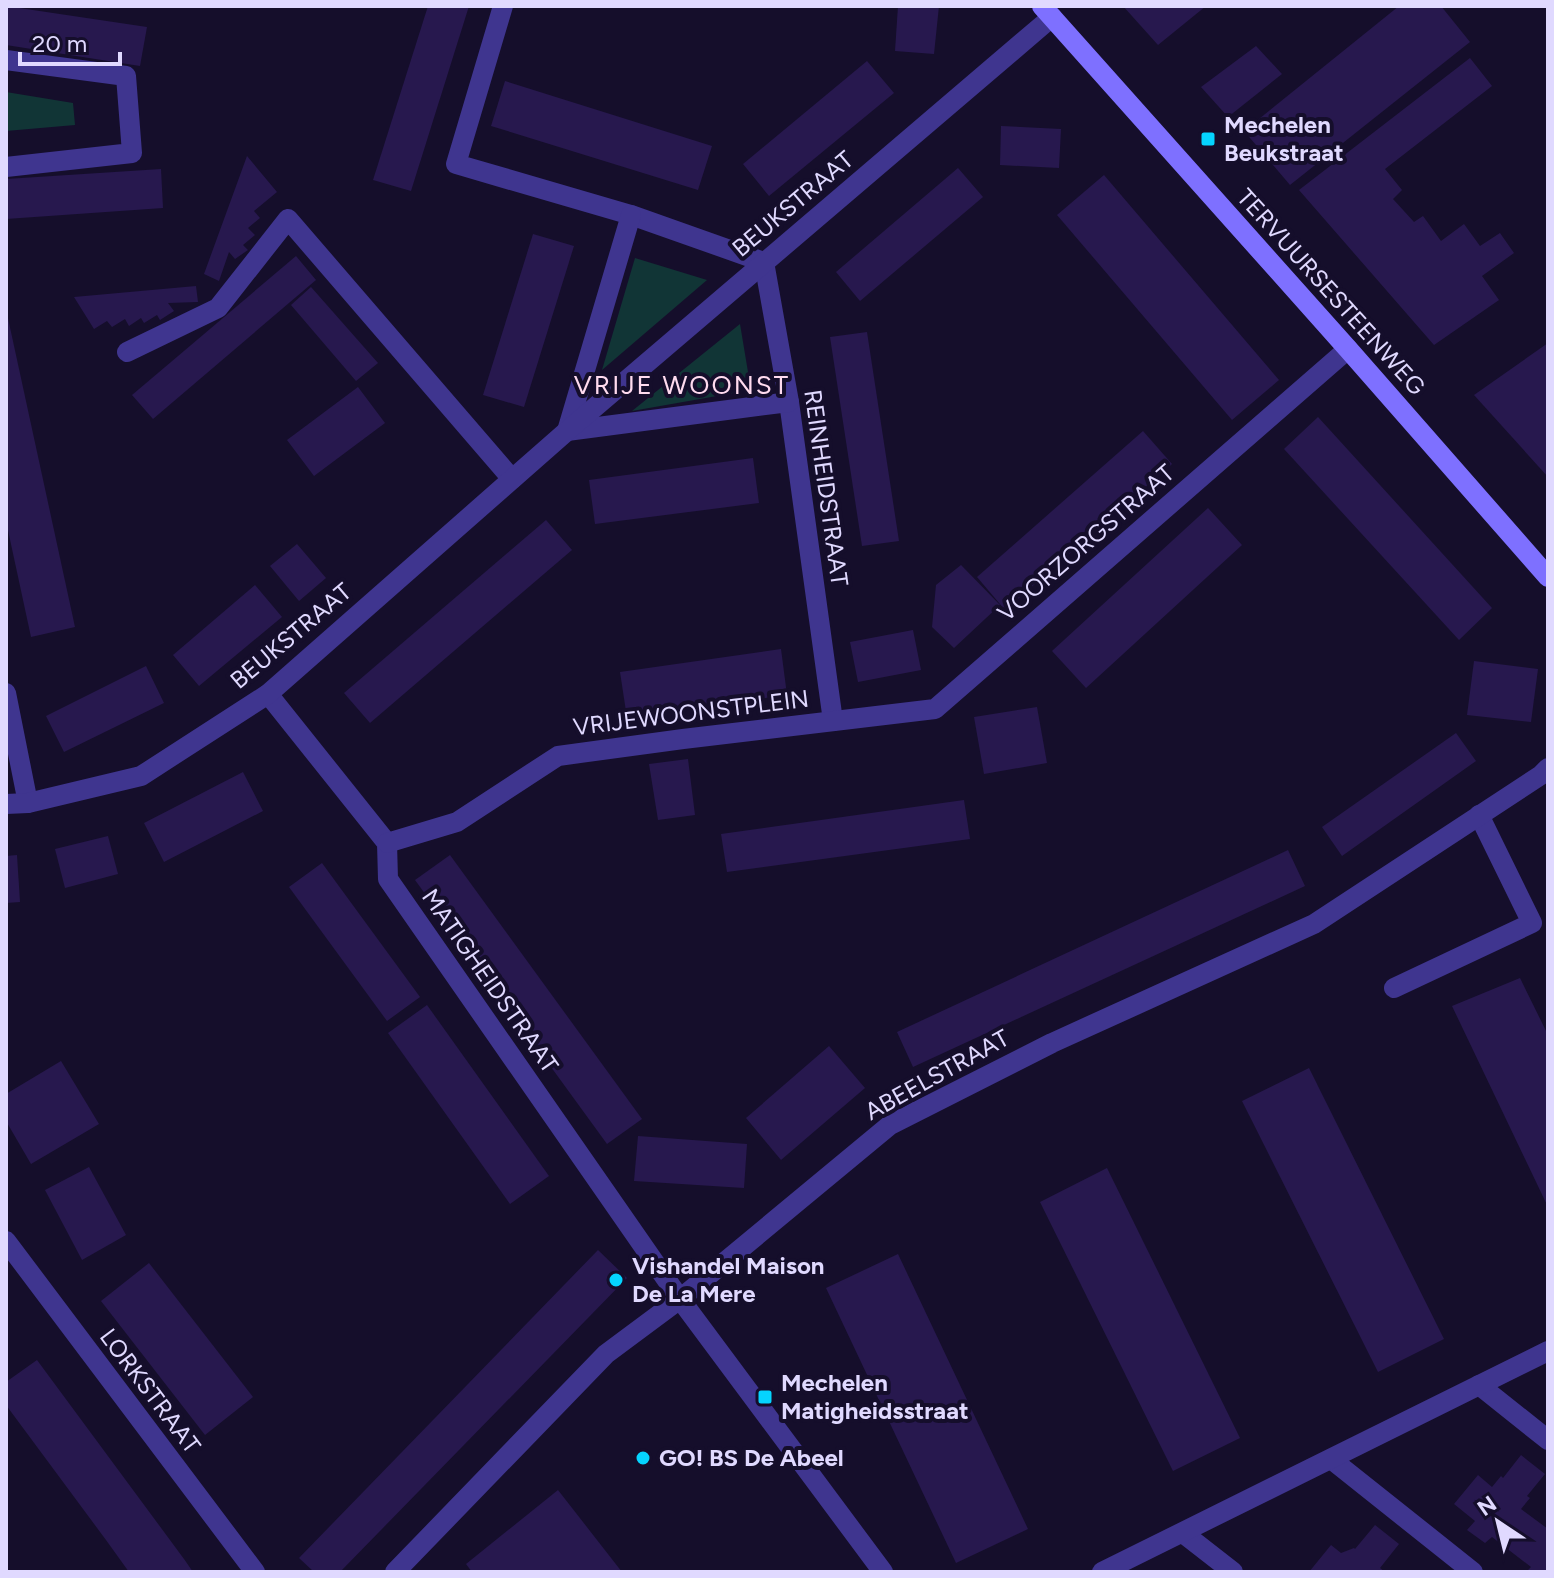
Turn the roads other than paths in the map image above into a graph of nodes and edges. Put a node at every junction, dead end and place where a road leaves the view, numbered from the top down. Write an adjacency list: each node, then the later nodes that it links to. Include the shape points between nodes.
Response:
1 (503, 6): 5 (street, via 456,164)
2 (1047, 12): 6 (street, BEUKSTRAAT); 7 (street, TERVUURSESTEENWEG)
3 (6, 60): 4 (street, via 126,76 132,153)
4 (6, 167)
5 (631, 215): 6 (street); 10 (street)
6 (764, 262): 9 (street, REINHEIDSTRAAT); 10 (street, BEUKSTRAAT)
7 (1348, 349): 12 (street, TERVUURSESTEENWEG); 15 (street, VOORZORGSTRAAT, via 935,709)
8 (127, 352): 11 (street, via 218,308 288,219)
9 (789, 402): 10 (street); 15 (street, REINHEIDSTRAAT)
10 (567, 431): 11 (street, BEUKSTRAAT)
11 (512, 479): 14 (street, BEUKSTRAAT)
12 (1548, 577)
13 (6, 693): 17 (street)
14 (268, 694): 17 (street, BEUKSTRAAT, via 141,776); 20 (street)
15 (833, 721): 20 (street, VRIJEWOONSTPLEIN, via 558,756 457,822)
16 (1548, 768): 19 (street, ABEELSTRAAT)
17 (28, 803): 18 (street, BEUKSTRAAT)
18 (6, 804)
19 (1479, 815): 21 (street, via 1532,923); 23 (street, ABEELSTRAAT, via 1314,924 1052,1043 890,1125)
20 (387, 843): 23 (street, MATIGHEIDSTRAAT, via 388,879)
21 (1394, 988)
22 (6, 1241): 29 (street, LORKSTRAAT)
23 (680, 1299): 30 (street, ABEELSTRAAT, via 606,1354); 31 (street, MATIGHEIDSTRAAT)
24 (1548, 1351): 25 (street)
25 (1479, 1385): 26 (street); 27 (street)
26 (1548, 1440)
27 (1331, 1459): 28 (street); 34 (street)
28 (1183, 1533): 32 (street); 33 (street)
29 (255, 1572)
30 (395, 1572)
31 (883, 1572)
32 (1102, 1572)
33 (1233, 1572)
34 (1473, 1572)

